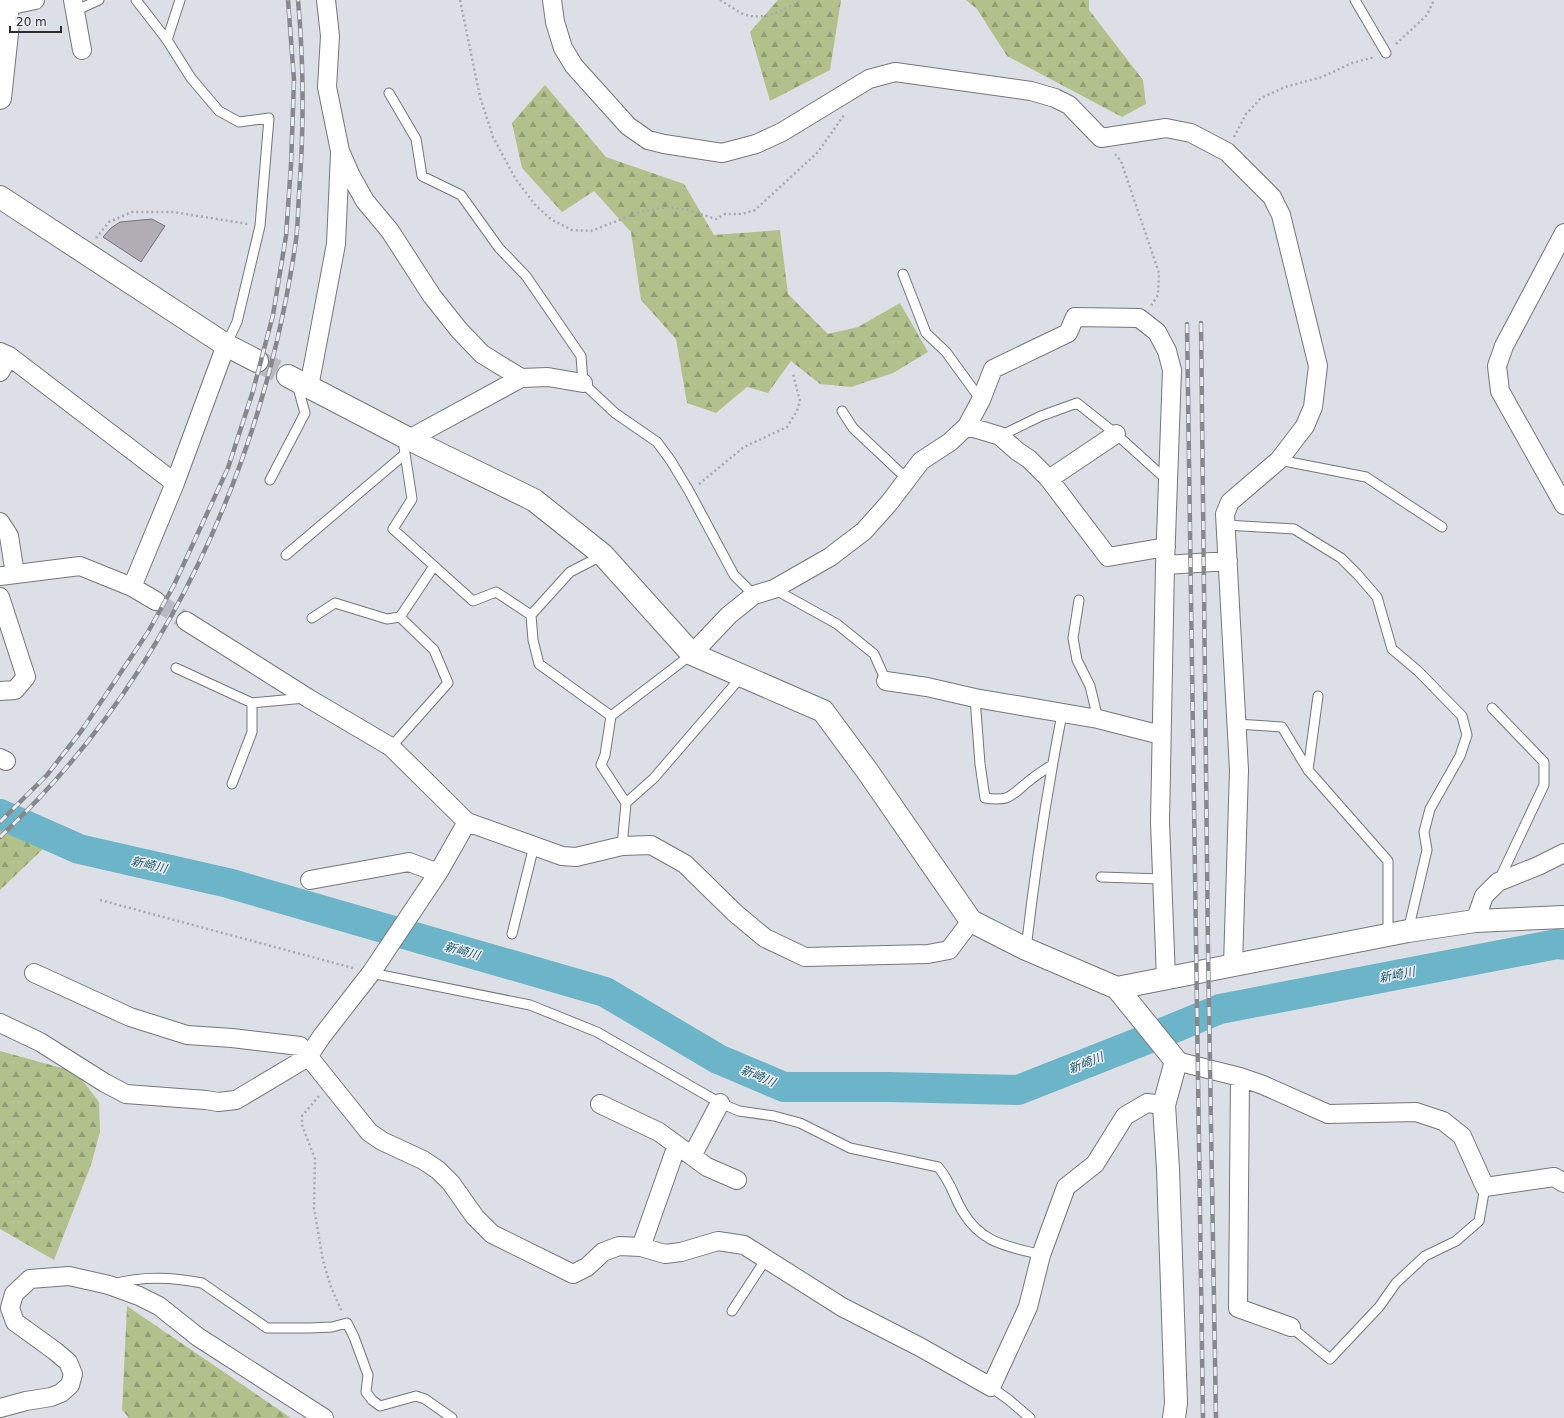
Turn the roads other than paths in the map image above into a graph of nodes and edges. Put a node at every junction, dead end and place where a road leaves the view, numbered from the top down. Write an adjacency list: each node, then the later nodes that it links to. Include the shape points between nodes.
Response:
1 (35, 0): 8 (street)
2 (100, 0): 9 (lane)
3 (136, 0): 10 (lane)
4 (180, 0): 10 (lane)
5 (326, 0): 16 (street, via 330,36 328,87)
6 (552, 0): 33 (street, via 555,22 564,48 574,66 628,126 654,142 722,153 756,144 782,132 869,79 895,72 1031,90 1069,105 1101,138 1166,128 1191,133 1227,152 1272,197 1282,215 1318,366 1313,407 1305,426)
7 (1355, 0): 13 (lane)
8 (6, 3): 11 (street, via 8,24)
9 (74, 6): 12 (street)
10 (167, 40): 20 (lane, via 190,78 219,111 239,122 269,118 260,226 237,322)
11 (3, 50): 15 (street)
12 (82, 50)
13 (1386, 54)
14 (389, 93): 26 (lane, via 416,139 422,176 461,195 499,248 526,276 581,356)
15 (0, 98)
16 (340, 151): 24 (street, via 365,201 390,231 445,313 482,354); 25 (street, via 336,244)
17 (0, 197): 20 (street)
18 (1564, 232): 39 (street, via 1504,346 1497,366 1500,391)
19 (904, 274): 27 (lane, via 926,333 946,352)
20 (226, 345): 22 (street); 38 (street)
21 (4, 354): 23 (street); 38 (street)
22 (257, 361)
23 (0, 372)
24 (521, 378): 26 (street, via 548,377); 32 (street)
25 (297, 381): 32 (street); 36 (lane, via 305,413)
26 (584, 383): 52 (lane, via 615,413 657,442 689,491 734,575)
27 (981, 400): 29 (street); 37 (street, via 993,369 1068,333 1075,317 1139,318 1157,332 1168,351 1172,370)
28 (842, 410): 34 (lane, via 853,428)
29 (967, 426): 31 (street); 34 (street, via 950,442 921,461)
30 (1116, 434): 31 (lane, via 1077,403 1041,416); 35 (street); 37 (lane)
31 (1000, 436): 35 (street)
32 (407, 446): 44 (lane); 45 (street, via 534,500); 48 (lane, via 412,499 393,529)
33 (1279, 460): 41 (street, via 1230,502 1225,514); 42 (lane, via 1366,477)
34 (906, 479): 51 (street, via 864,531 830,557)
35 (1049, 479): 43 (street, via 1108,557)
36 (270, 480)
37 (1168, 481): 43 (street)
38 (176, 483): 50 (street)
39 (1564, 505)
40 (0, 522): 49 (street, via 9,536)
41 (1226, 525): 46 (street); 93 (lane, via 1294,529 1341,558 1377,597 1392,649 1418,671 1462,716 1467,735 1460,756 1430,809 1424,832 1428,850)
42 (1442, 527)
43 (1166, 547): 47 (street)
44 (286, 555)
45 (603, 555): 56 (lane, via 570,572); 60 (street)
46 (1228, 561): 47 (street); 73 (street)
47 (1165, 565): 74 (street)
48 (434, 566): 56 (lane, via 473,601 496,592); 57 (lane)
49 (7, 575): 50 (street, via 80,566)
50 (132, 587): 55 (street)
51 (774, 588): 52 (street); 63 (lane, via 837,624 874,654)
52 (754, 595): 60 (street, via 729,615)
53 (0, 597): 64 (street, via 26,678 15,690)
54 (1079, 600): 72 (lane, via 1073,638 1078,660 1090,686)
55 (156, 601)
56 (531, 615): 71 (lane, via 533,640 539,664)
57 (400, 617): 58 (lane, via 387,619 334,603); 75 (lane, via 434,650 448,683)
58 (312, 618)
59 (186, 621): 66 (street)
60 (692, 654): 62 (street); 71 (lane)
61 (176, 668): 68 (lane)
62 (743, 675): 79 (lane, via 654,778); 91 (street, via 823,711)
63 (886, 681): 67 (street)
64 (0, 691)
65 (1318, 696): 77 (lane)
66 (308, 698): 68 (lane); 75 (street)
67 (975, 698): 70 (street); 76 (lane, via 985,798 996,800 1012,796)
68 (252, 703): 78 (lane, via 252,732)
69 (1492, 708): 88 (lane, via 1544,762 1544,785)
70 (1062, 714): 72 (street); 76 (lane)
71 (611, 716): 79 (lane, via 601,765)
72 (1098, 719): 74 (street)
73 (1236, 724): 77 (lane, via 1282,727); 95 (street, via 1239,770)
74 (1161, 735): 86 (street)
75 (390, 747): 80 (street)
76 (1052, 765): 94 (lane, via 1035,871)
77 (1308, 770): 93 (lane, via 1388,861)
78 (232, 784)
79 (626, 803): 82 (lane)
80 (467, 822): 81 (street); 84 (street)
81 (534, 846): 82 (street, via 562,856 576,857); 92 (lane)
82 (622, 846): 91 (street, via 651,845 685,864 735,913 765,938 805,956 928,954 949,950)
83 (1564, 853): 88 (street)
84 (438, 873): 87 (street, via 409,862); 96 (street)
85 (1101, 877): 86 (lane)
86 (1162, 879): 98 (street)
87 (310, 880)
88 (1498, 882): 90 (street, via 1484,896)
89 (1564, 917): 90 (street)
90 (1475, 920): 93 (street)
91 (971, 921): 94 (street)
92 (512, 934)
93 (1398, 934): 95 (street)
94 (1026, 949): 99 (street)
95 (1233, 965): 98 (street)
96 (375, 966): 101 (street); 104 (lane, via 530,1005 597,1032)
97 (34, 973): 101 (street, via 130,1017 187,1035 300,1046)
98 (1166, 979): 99 (street)
99 (1117, 988): 102 (street)
100 (0, 1023): 101 (street, via 40,1042 126,1094 218,1102 236,1100)
101 (308, 1056): 112 (street, via 369,1132 438,1170 451,1183 475,1217 492,1234 573,1274 587,1267 603,1252 619,1246)
102 (1172, 1056): 103 (street); 106 (street)
103 (1240, 1077): 111 (street, via 1328,1114 1416,1112 1443,1121 1462,1136); 117 (street, via 1238,1308)
104 (720, 1103): 108 (street); 113 (lane, via 739,1110 800,1123 850,1148 938,1167 947,1177 963,1213 979,1232 995,1243)
105 (600, 1104): 107 (street, via 659,1132)
106 (1164, 1105): 113 (street, via 1147,1103 1125,1116 1095,1164 1066,1187); 123 (street, via 1176,1403)
107 (677, 1145): 108 (street); 112 (street)
108 (692, 1156): 109 (street, via 708,1167)
109 (737, 1180)
110 (1564, 1183): 111 (street, via 1554,1177)
111 (1485, 1187): 117 (lane, via 1479,1221 1456,1241 1425,1256 1396,1283 1379,1307 1330,1359)
112 (641, 1247): 114 (street, via 665,1254 718,1241 731,1242 744,1245)
113 (1041, 1254): 118 (street, via 1028,1307)
114 (766, 1259): 116 (lane); 118 (street, via 842,1307)
115 (108, 1285): 119 (street, via 69,1276 30,1279 14,1294 10,1308 15,1322 64,1358 73,1374 70,1385 61,1393); 120 (street, via 159,1306 198,1337); 121 (lane, via 130,1280 190,1280 202,1283 267,1328 332,1327 347,1323 368,1375 366,1392 372,1400 380,1406 416,1396 425,1399)
116 (732, 1311)
117 (1291, 1327)
118 (991, 1387): 122 (lane)
119 (0, 1408)
120 (324, 1418)
121 (452, 1418)
122 (1030, 1418)
123 (1174, 1418)

